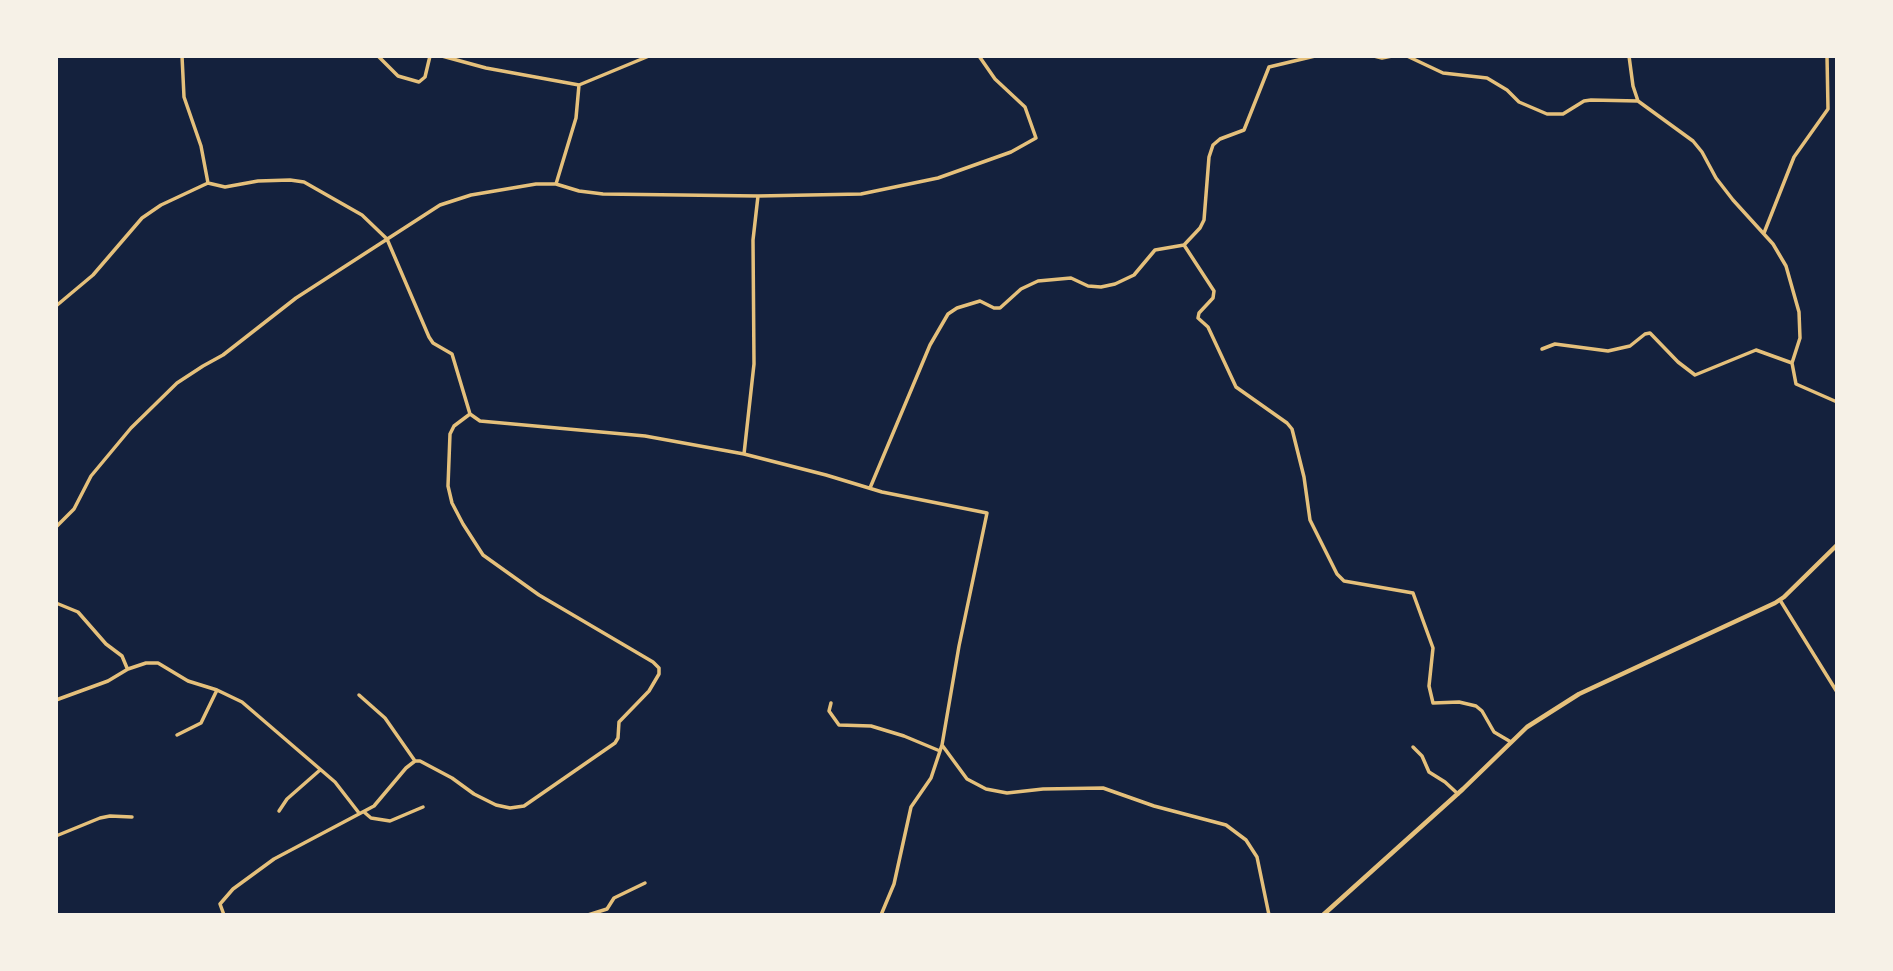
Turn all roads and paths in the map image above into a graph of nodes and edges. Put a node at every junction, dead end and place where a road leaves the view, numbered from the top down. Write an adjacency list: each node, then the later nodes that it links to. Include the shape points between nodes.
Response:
1 (182, 56): 15 (street, via 184,97)
2 (378, 56): 3 (street, via 398,76 419,82 425,77)
3 (430, 56)
4 (442, 56): 13 (street)
5 (649, 56): 13 (street)
6 (979, 56): 17 (street, via 995,79 1025,107 1036,138 985,162 880,192)
7 (1315, 56): 20 (street, via 1269,67 1244,130 1213,145 1204,220)
8 (1374, 56): 9 (street)
9 (1392, 56)
10 (1407, 56): 14 (street, via 1444,73 1487,78 1531,109 1547,114 1563,114 1591,100)
11 (1629, 56): 14 (street)
12 (1828, 56): 18 (street, via 1828,109 1794,157)
13 (579, 85): 16 (street, via 576,118)
14 (1638, 101): 18 (street, via 1693,141 1716,178)
15 (208, 183): 19 (street, via 225,187 258,181 304,182 362,215); 21 (street, via 142,218 93,275)
16 (556, 184): 17 (street, via 603,194); 19 (street, via 457,199)
17 (758, 196): 26 (street, via 753,240 754,364)
18 (1764, 233): 23 (street, via 1786,266 1799,312 1800,338)
19 (387, 239): 25 (street, via 429,337 452,354); 28 (street, via 177,383 131,428)
20 (1184, 245): 27 (street, via 1155,250 1134,275 1115,284 1088,286 1071,278 1038,281 1000,308 980,301 948,314 930,345); 39 (street, via 1214,291 1198,318 1208,327 1236,387 1292,429 1310,520 1337,574 1347,582 1413,593 1433,648 1429,686 1433,703 1476,706 1494,732)
21 (56, 306)
22 (1542, 349): 23 (street, via 1555,344 1608,351 1630,346 1650,333 1695,375 1756,350)
23 (1792, 363): 24 (street, via 1796,384)
24 (1837, 402)
25 (470, 414): 26 (street, via 489,424 645,436); 43 (street, via 450,434 448,486 452,503 477,547 522,584 653,662 659,674 619,722 615,743 524,806 496,805)
26 (744, 454): 27 (street)
27 (869, 489): 40 (street, via 987,513)
28 (56, 527)
29 (1837, 545): 30 (street)
30 (1780, 600): 34 (street); 39 (street, via 1567,700)
31 (56, 603): 32 (street, via 78,612)
32 (128, 669): 33 (street, via 158,663 188,681); 36 (street)
33 (217, 690): 38 (street, via 201,723); 44 (street, via 242,702)
34 (1837, 692)
35 (359, 695): 43 (street, via 384,718)
36 (56, 700)
37 (831, 703): 42 (street, via 829,711 839,725 871,726)
38 (177, 735)
39 (1511, 742): 45 (street)
40 (942, 745): 42 (street); 55 (street, via 967,779 986,789 1007,793 1103,788 1226,825 1246,840 1257,857)
41 (1413, 747): 45 (street, via 1429,772)
42 (940, 751): 54 (street, via 928,785 911,807 894,884)
43 (415, 761): 48 (street)
44 (320, 770): 47 (street); 48 (street)
45 (1458, 794): 56 (street)
46 (423, 807): 48 (street, via 390,821)
47 (279, 811)
48 (362, 813): 52 (street, via 274,859 233,889 220,904)
49 (132, 817): 50 (street, via 100,818)
50 (56, 836)
51 (645, 883): 53 (street, via 614,898 607,909)
52 (224, 915)
53 (588, 915)
54 (881, 915)
55 (1269, 915)
56 (1324, 915)

